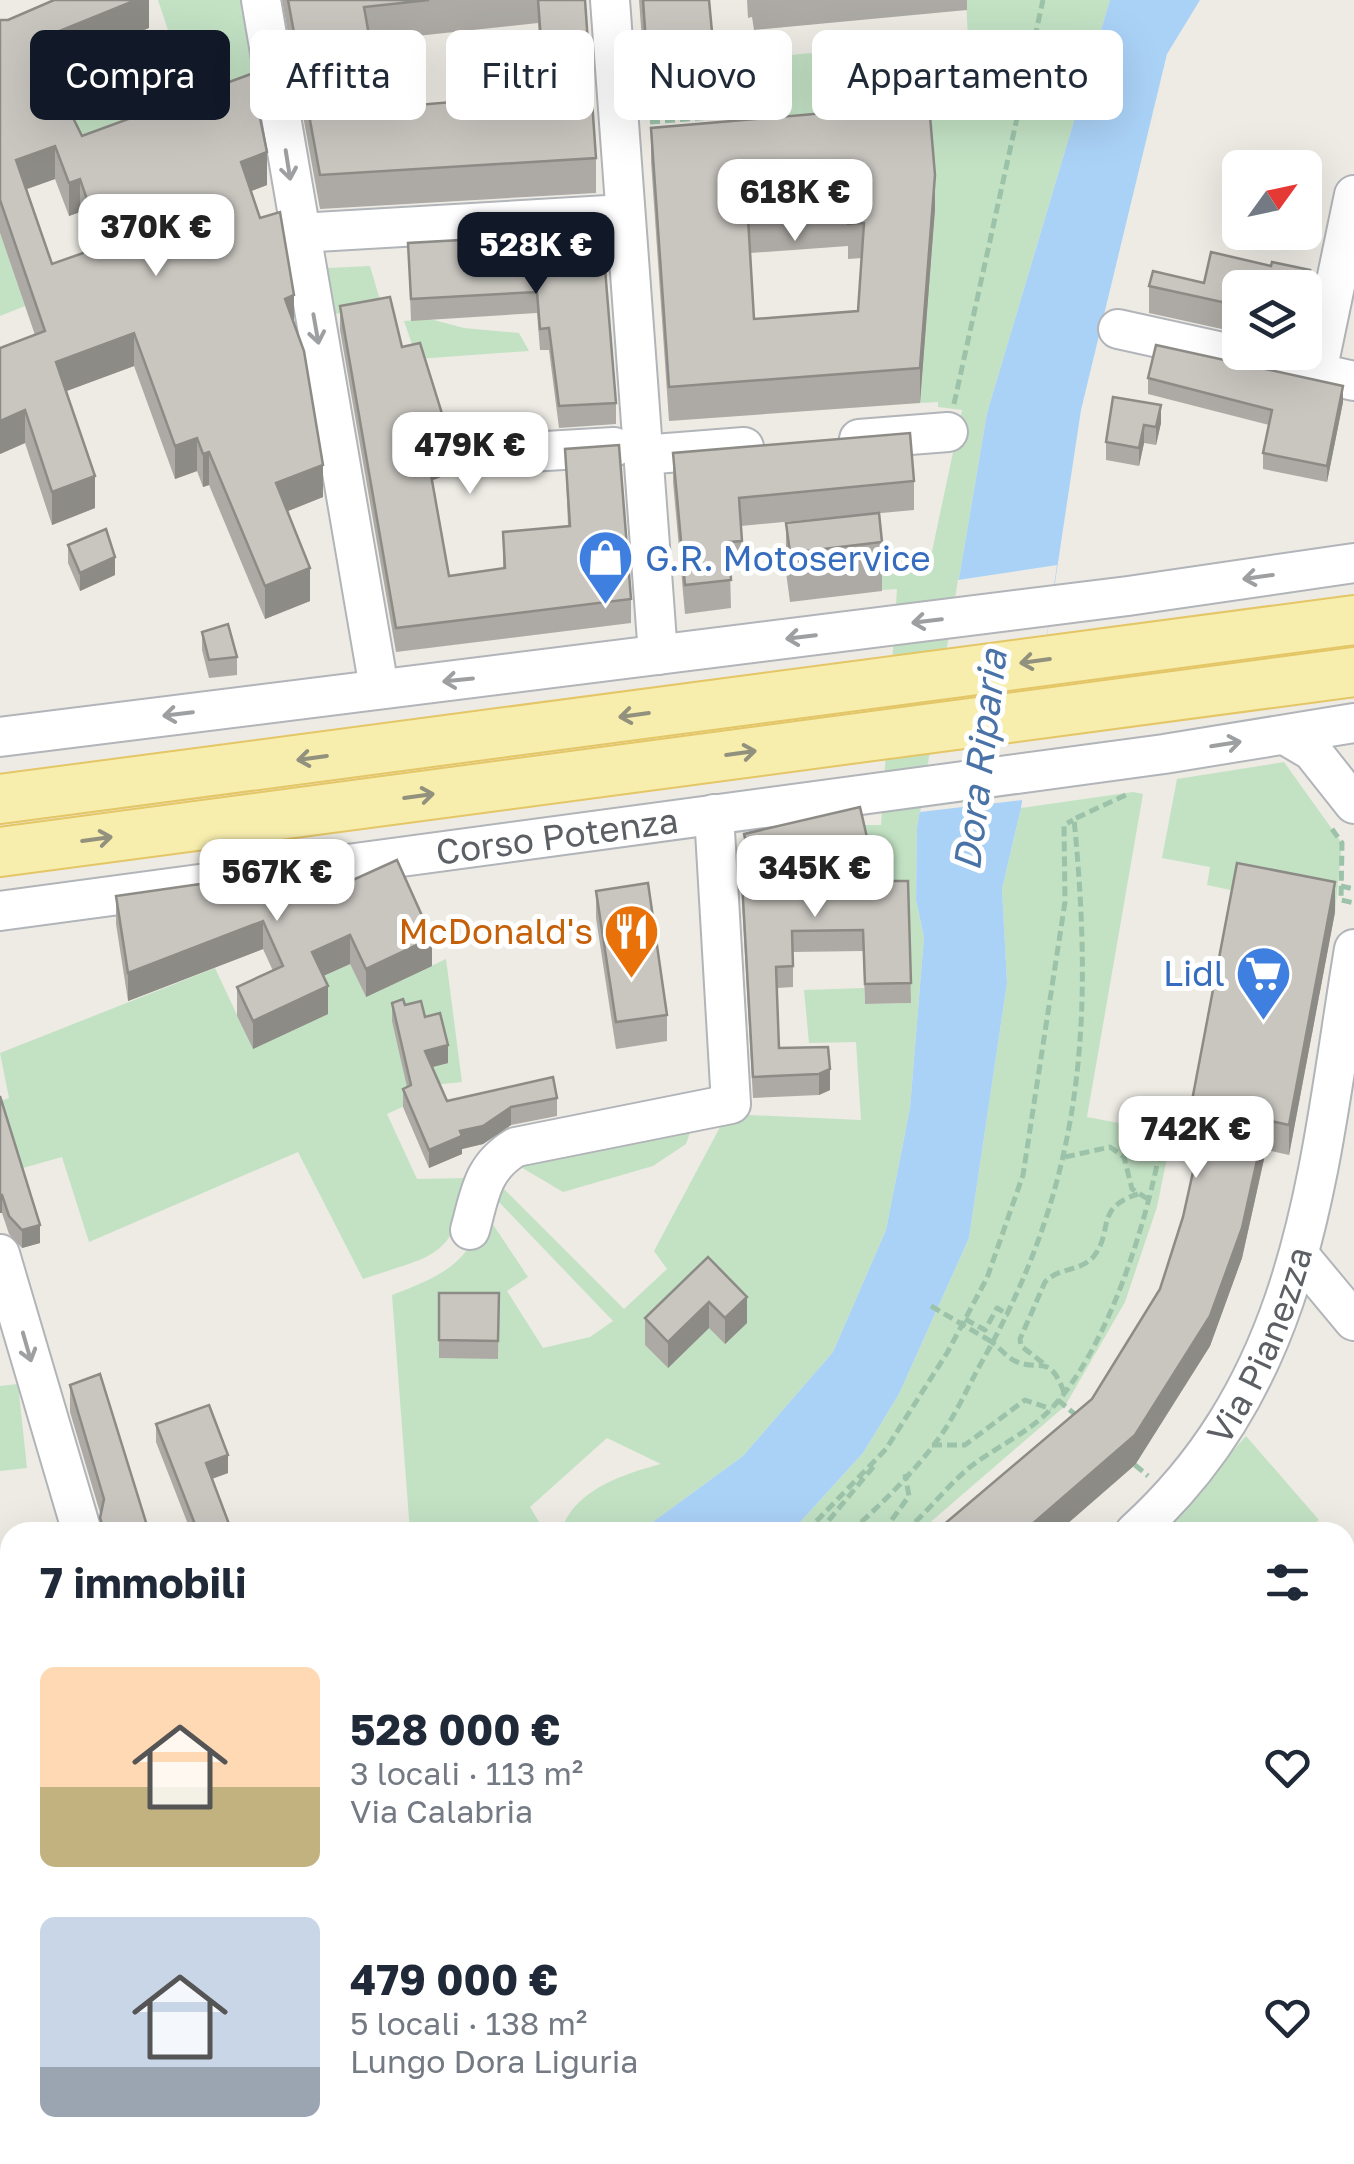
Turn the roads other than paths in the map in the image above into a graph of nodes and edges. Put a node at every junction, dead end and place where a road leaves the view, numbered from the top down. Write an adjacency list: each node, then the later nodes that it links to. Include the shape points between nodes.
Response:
1 (261, 0): 5 (street, one-way to 5)
2 (610, 0): 4 (street)
3 (1354, 195): 7 (street)
4 (624, 214): 5 (street); 13 (street)
5 (299, 233): 18 (street, one-way to 18)
6 (1118, 330): 7 (street)
7 (1317, 372): 8 (street)
8 (1354, 381)
9 (948, 432): 11 (street)
10 (511, 439): 13 (street, via 512,453)
11 (814, 442)
12 (776, 445): 13 (street)
13 (642, 450): 16 (street)
14 (1354, 563): 16 (street, one-way to 16)
15 (1354, 620): 22 (main road, one-way to 22)
16 (658, 655): 18 (street, one-way to 18)
17 (1354, 672): 25 (main road, Corso Potenza, one-way to 17)
18 (379, 688): 21 (street, one-way to 21)
19 (1354, 722): 20 (street, Corso Potenza)
20 (1285, 734): 23 (street, via 1312,750); 24 (street, Corso Potenza, one-way to 20, via 873,793 1136,773)
21 (0, 737)
22 (0, 799)
23 (1354, 804)
24 (714, 814): 26 (street, Corso Potenza); 28 (street, via 731,1104 516,1146 485,1173)
25 (0, 852)
26 (0, 910)
27 (1354, 950): 30 (street, Via Pianezza)
28 (470, 1230)
29 (0, 1254): 32 (street, one-way to 32)
30 (1299, 1255): 31 (street); 33 (street, Via Pianezza, via 1282,1313 1239,1406 1197,1472)
31 (1354, 1321)
32 (79, 1522)
33 (1145, 1522)

